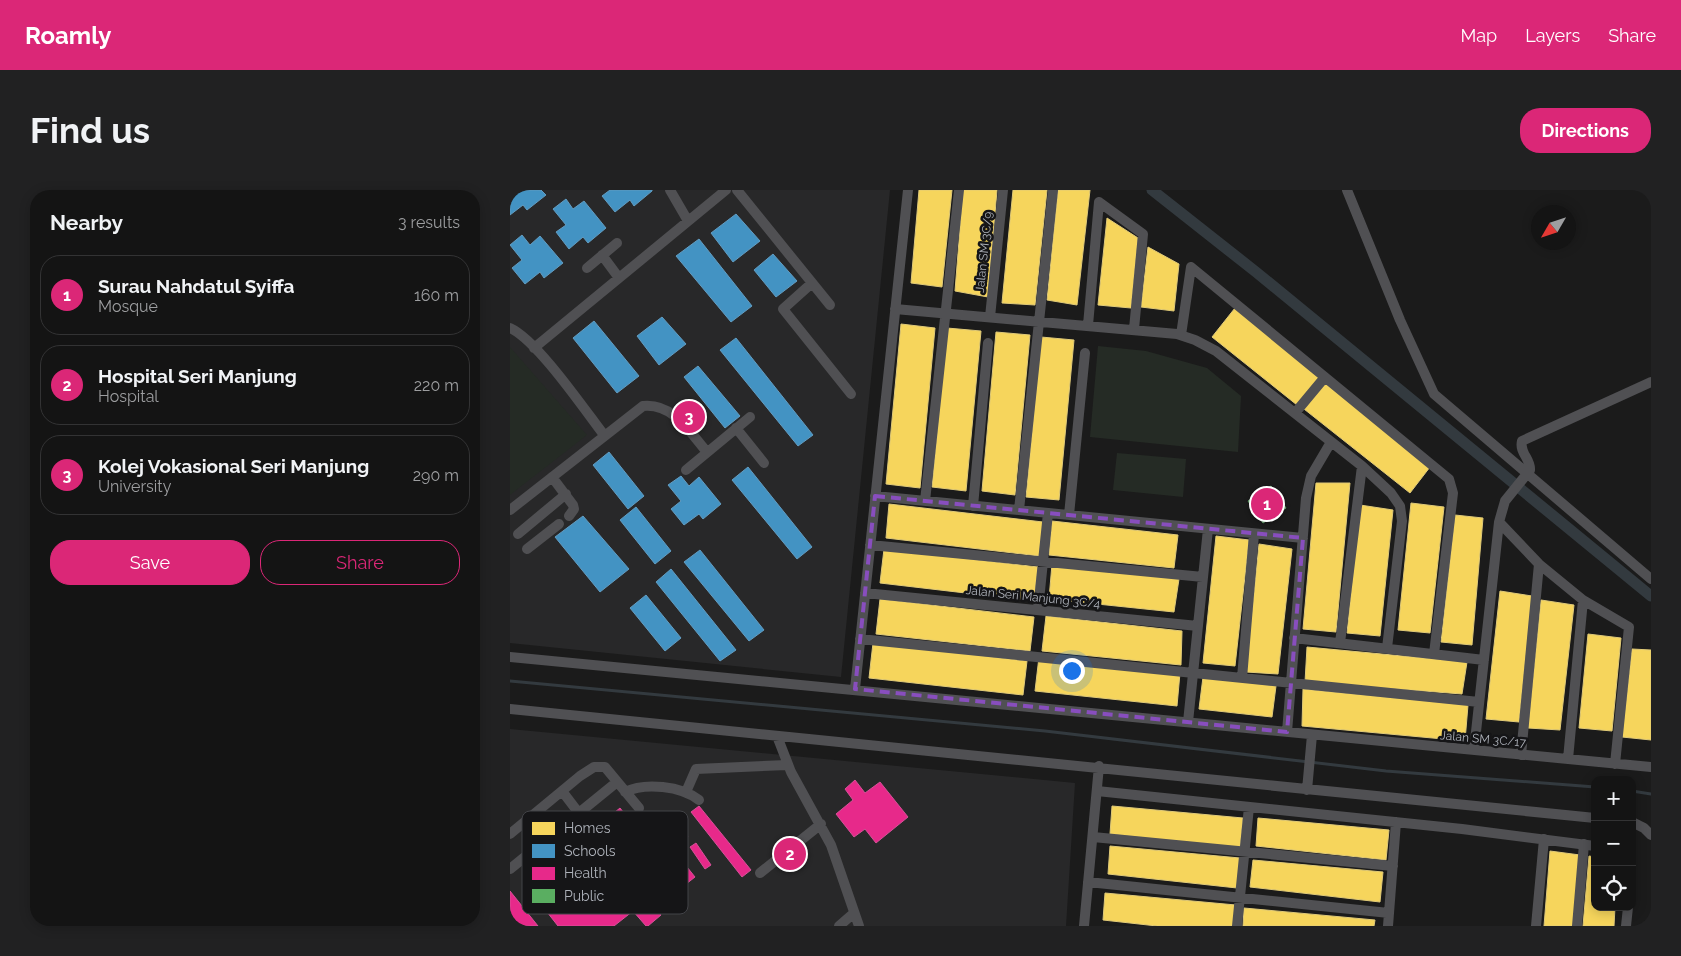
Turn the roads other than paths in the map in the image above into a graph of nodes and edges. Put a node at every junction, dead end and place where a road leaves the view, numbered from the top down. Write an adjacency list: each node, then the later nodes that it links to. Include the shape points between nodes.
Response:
1 (670, 190): 9 (street)
2 (726, 190): 9 (street)
3 (738, 190): 14 (street)
4 (908, 190): 16 (street)
5 (959, 190): 17 (street)
6 (1003, 190): 18 (street, Jalan SM 3C/9)
7 (1053, 190): 19 (street)
8 (1347, 190): 40 (street, via 1429,386)
9 (688, 222): 13 (street)
10 (617, 243): 11 (street)
11 (602, 256): 12 (street); 13 (street)
12 (587, 268)
13 (620, 278): 25 (street)
14 (812, 283): 15 (street); 29 (street, via 783,309)
15 (830, 306)
16 (895, 309): 17 (street); 42 (street)
17 (944, 313): 18 (street); 43 (street)
18 (990, 317): 19 (street)
19 (1038, 321): 20 (street); 46 (street)
20 (1088, 325): 22 (street); 22 (street, via 1099,202 1143,234)
21 (510, 328): 25 (street)
22 (1134, 329): 23 (street)
23 (1181, 335): 27 (street, via 1191,268); 30 (street, via 1216,351)
24 (988, 343): 44 (street)
25 (534, 348): 33 (street)
26 (1086, 353): 48 (street)
27 (1325, 377): 30 (street); 70 (street, via 1449,479 1453,493)
28 (1651, 382): 40 (street, via 1522,441 1521,449 1530,466)
29 (851, 394)
30 (1295, 413): 34 (street)
31 (750, 417): 32 (street)
32 (736, 428): 35 (street); 36 (street)
33 (604, 435): 35 (street, via 643,406 655,404 668,409); 39 (street)
34 (1331, 442): 37 (street); 55 (street, via 1311,476)
35 (707, 452): 38 (street)
36 (764, 463)
37 (1362, 466): 68 (street); 69 (street, via 1400,506 1402,521)
38 (686, 470)
39 (552, 477): 41 (street); 45 (street)
40 (1525, 478): 50 (street, via 1506,501); 61 (street)
41 (566, 494): 49 (street, via 574,508); 53 (street)
42 (875, 496): 43 (street); 56 (street)
43 (925, 501): 44 (street)
44 (973, 506): 46 (street)
45 (510, 510)
46 (1019, 510): 47 (street)
47 (1048, 513): 48 (street); 58 (street)
48 (1069, 515): 52 (street)
49 (569, 516)
50 (1499, 522): 59 (street); 72 (street)
51 (559, 524): 57 (street)
52 (1208, 529): 54 (street); 60 (street)
53 (518, 534)
54 (1254, 534): 55 (street); 74 (street)
55 (1303, 538): 66 (street)
56 (870, 545): 58 (street); 62 (street)
57 (527, 549)
58 (1043, 560): 60 (street); 64 (street)
59 (1539, 564): 63 (street); 84 (street)
60 (1203, 577): 65 (street)
61 (1651, 579)
62 (865, 593): 64 (street, Jalan Seri Manjung 3C/4); 67 (street)
63 (1584, 600): 85 (street); 86 (street, via 1629,627)
64 (1038, 610): 65 (street, Jalan Seri Manjung 3C/4)
65 (1198, 626): 73 (street)
66 (1294, 638): 68 (street); 75 (street)
67 (860, 639): 73 (street); 76 (street)
68 (1340, 643): 69 (street)
69 (1387, 648): 70 (street)
70 (1434, 654): 72 (street)
71 (510, 657): 76 (street, Jalan SM 3C/17)
72 (1484, 660): 77 (street)
73 (1193, 672): 74 (street); 79 (street)
74 (1242, 678): 75 (street)
75 (1290, 684): 77 (street); 80 (street)
76 (855, 689): 79 (street, Jalan SM 3C/17)
77 (1479, 702): 83 (street)
78 (510, 709): 82 (street)
79 (1188, 722): 80 (street, Jalan SM 3C/17)
80 (1287, 732): 81 (street, Jalan SM 3C/17)
81 (1312, 735): 83 (street, Jalan SM 3C/17); 91 (street)
82 (776, 736): 87 (street); 88 (street)
83 (1474, 750): 84 (street, Jalan SM 3C/17)
84 (1521, 755): 85 (street, Jalan SM 3C/17)
85 (1568, 759): 86 (street, Jalan SM 3C/17)
86 (1615, 764): 89 (street, Jalan SM 3C/17)
87 (788, 765): 95 (street, via 696,769); 105 (street)
88 (1099, 766): 91 (street); 93 (street)
89 (1651, 767)
90 (617, 782): 92 (street, via 601,765); 94 (street); 101 (street)
91 (1307, 790): 102 (street)
92 (562, 791): 99 (street); 100 (street)
93 (1097, 791): 97 (street); 109 (street)
94 (626, 792): 95 (street, via 641,786); 98 (street)
95 (686, 792): 96 (street)
96 (699, 800)
97 (1249, 807): 103 (street); 113 (street)
98 (639, 808)
99 (538, 811)
100 (577, 811)
101 (579, 811)
102 (1591, 818)
103 (1396, 822): 110 (street); 115 (street)
104 (522, 824): 107 (street)
105 (821, 824): 117 (street); 121 (street)
106 (1636, 824): 108 (street)
107 (510, 834)
108 (1651, 835)
109 (1093, 837): 113 (street); 118 (street)
110 (1544, 839): 111 (street); 128 (street)
111 (1584, 844): 112 (street); 129 (street)
112 (1591, 845)
113 (1246, 852): 115 (street); 119 (street)
114 (522, 859): 116 (street)
115 (1393, 866): 122 (street)
116 (510, 869)
117 (760, 874)
118 (1088, 882): 119 (street); 125 (street)
119 (1240, 898): 122 (street); 126 (street)
120 (1628, 911): 130 (street)
121 (854, 913): 123 (street); 124 (street)
122 (1389, 913): 127 (street)
123 (839, 926)
124 (859, 926)
125 (1084, 926)
126 (1237, 926)
127 (1388, 926)
128 (1536, 926)
129 (1577, 926)
130 (1626, 926)

